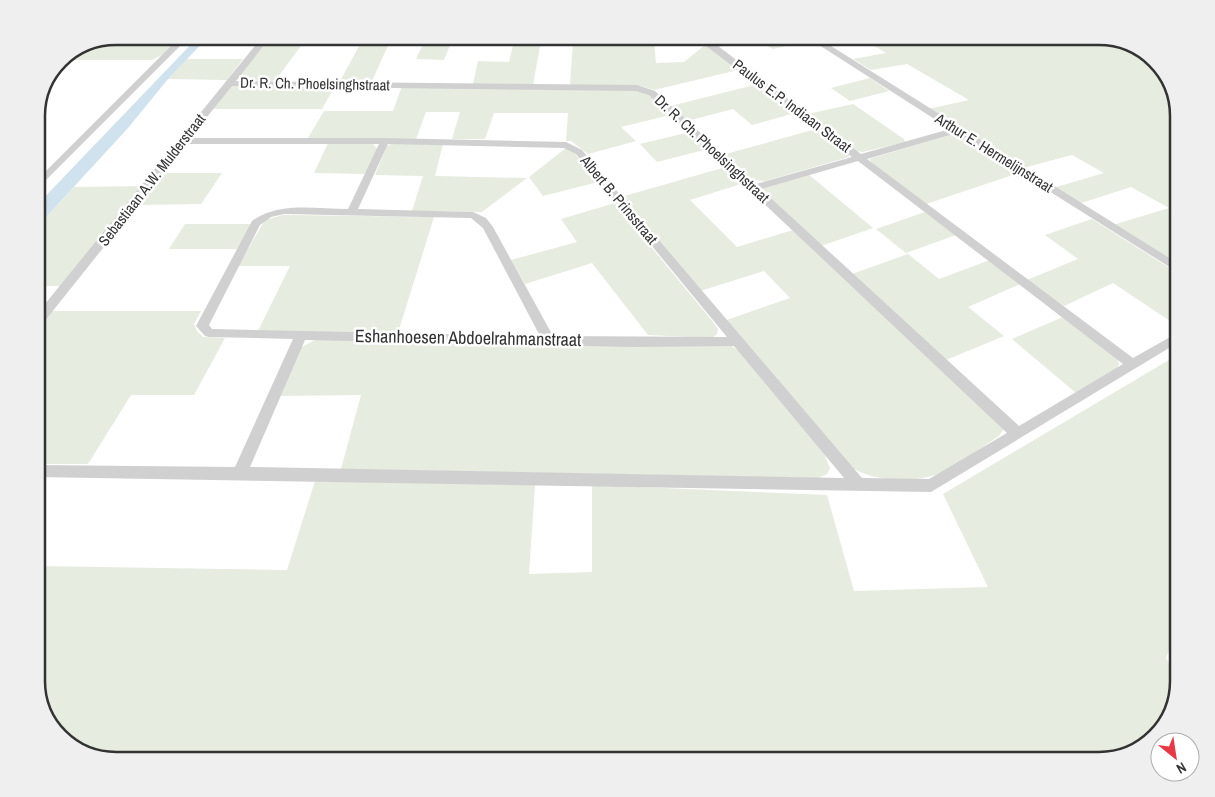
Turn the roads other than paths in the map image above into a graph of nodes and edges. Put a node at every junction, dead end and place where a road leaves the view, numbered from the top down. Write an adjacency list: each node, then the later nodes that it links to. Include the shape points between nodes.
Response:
1 (177, 45): 10 (street)
2 (259, 45): 5 (street, Sebastiaan A.W. Mulderstraat)
3 (711, 45): 9 (street, Paulus E.P. Indiaan Straat)
4 (823, 45): 6 (street, Arthur E. Hermelijnstraat)
5 (228, 83): 7 (street, Sebastiaan A.W. Mulderstraat); 11 (street, Dr. R. Ch. Phoelsinghstraat, via 637,88 652,93)
6 (957, 130): 9 (street); 13 (street, Arthur E. Hermelijnstraat)
7 (184, 140): 8 (street, Albert B. Prinsstraat); 14 (street, Sebastiaan A.W. Mulderstraat)
8 (385, 141): 12 (street); 17 (street, Albert B. Prinsstraat, via 566,144 579,152)
9 (859, 158): 11 (street); 19 (street, Paulus E.P. Indiaan Straat)
10 (45, 178)
11 (753, 188): 20 (street, Dr. R. Ch. Phoelsinghstraat)
12 (352, 212): 15 (street, Eshanhoesen Abdoelrahmanstraat, via 284,211 256,223 202,326 210,333); 16 (street, via 473,215 482,220)
13 (1170, 263)
14 (45, 313)
15 (301, 335): 16 (street, Eshanhoesen Abdoelrahmanstraat); 22 (street)
16 (548, 339): 17 (street, Eshanhoesen Abdoelrahmanstraat)
17 (736, 341): 23 (street, Albert B. Prinsstraat)
18 (1170, 341): 19 (street)
19 (1132, 364): 20 (street)
20 (1016, 433): 23 (street, via 931,486)
21 (45, 471): 22 (street)
22 (240, 472): 23 (street)
23 (857, 483)

